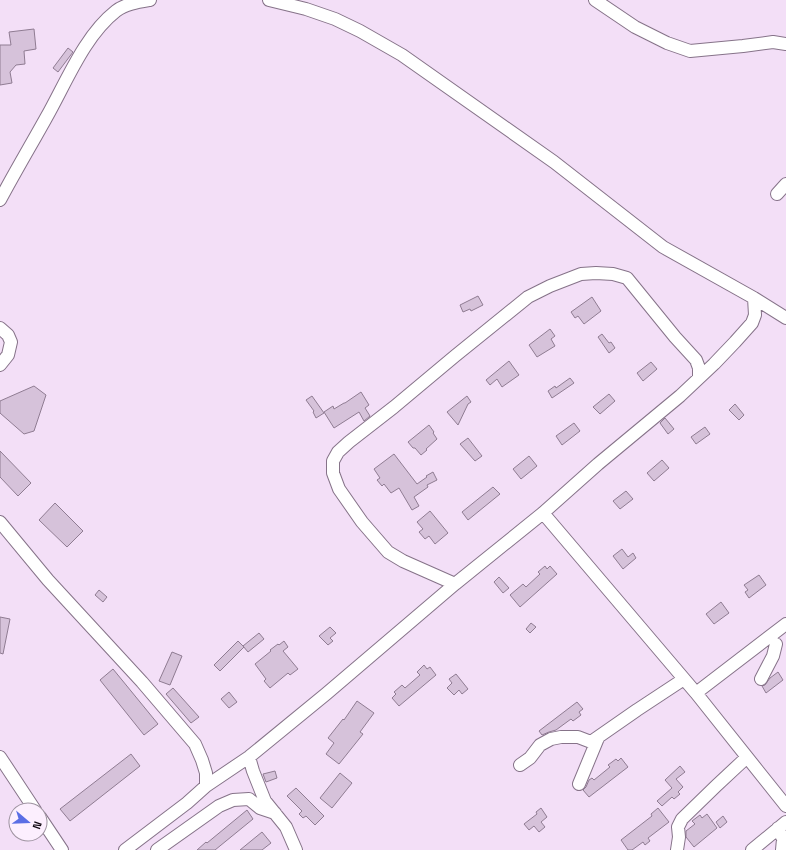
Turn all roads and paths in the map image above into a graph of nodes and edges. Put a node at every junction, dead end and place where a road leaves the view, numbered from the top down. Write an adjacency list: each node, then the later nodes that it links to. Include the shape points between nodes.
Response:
1 (150, 0): 7 (street, via 116,11 92,36)
2 (269, 0): 8 (street, via 334,19 402,55 554,162 663,247)
3 (594, 0): 4 (street, via 635,27 690,51 773,42)
4 (786, 44)
5 (786, 184): 6 (street)
6 (777, 194)
7 (0, 200)
8 (754, 298): 9 (street); 12 (street, via 755,315 752,322)
9 (786, 318)
10 (0, 328): 11 (street, via 11,342 8,355)
11 (0, 365)
12 (699, 378): 13 (street); 15 (street, via 696,360 627,278 613,274 581,274 528,297 349,442 333,461 333,473 339,489 362,522 388,552)
13 (543, 513): 15 (street); 18 (street)
14 (0, 522): 27 (street, via 48,580 138,676 195,744 206,773)
15 (455, 584): 23 (street)
16 (786, 624): 17 (street)
17 (777, 642): 19 (street); 20 (street)
18 (684, 679): 20 (street); 21 (street)
19 (761, 679)
20 (696, 693): 24 (street)
21 (598, 738): 25 (street, via 591,742 578,737 551,739 540,745 530,758); 26 (street)
22 (0, 757): 28 (street)
23 (249, 757): 27 (street); 30 (street, via 265,801)
24 (746, 758): 29 (street); 38 (street, via 682,819 678,827)
25 (520, 765)
26 (579, 784)
27 (206, 786): 33 (street)
28 (30, 802)
29 (786, 806)
30 (275, 813): 36 (street, via 260,808 249,799 233,800 219,806); 37 (street, via 286,827)
31 (782, 825): 39 (street); 40 (street)
32 (48, 829): 34 (street)
33 (130, 847): 35 (street)
34 (62, 850)
35 (154, 850)
36 (157, 850)
37 (296, 850)
38 (677, 850)
39 (752, 850)
40 (782, 850)

